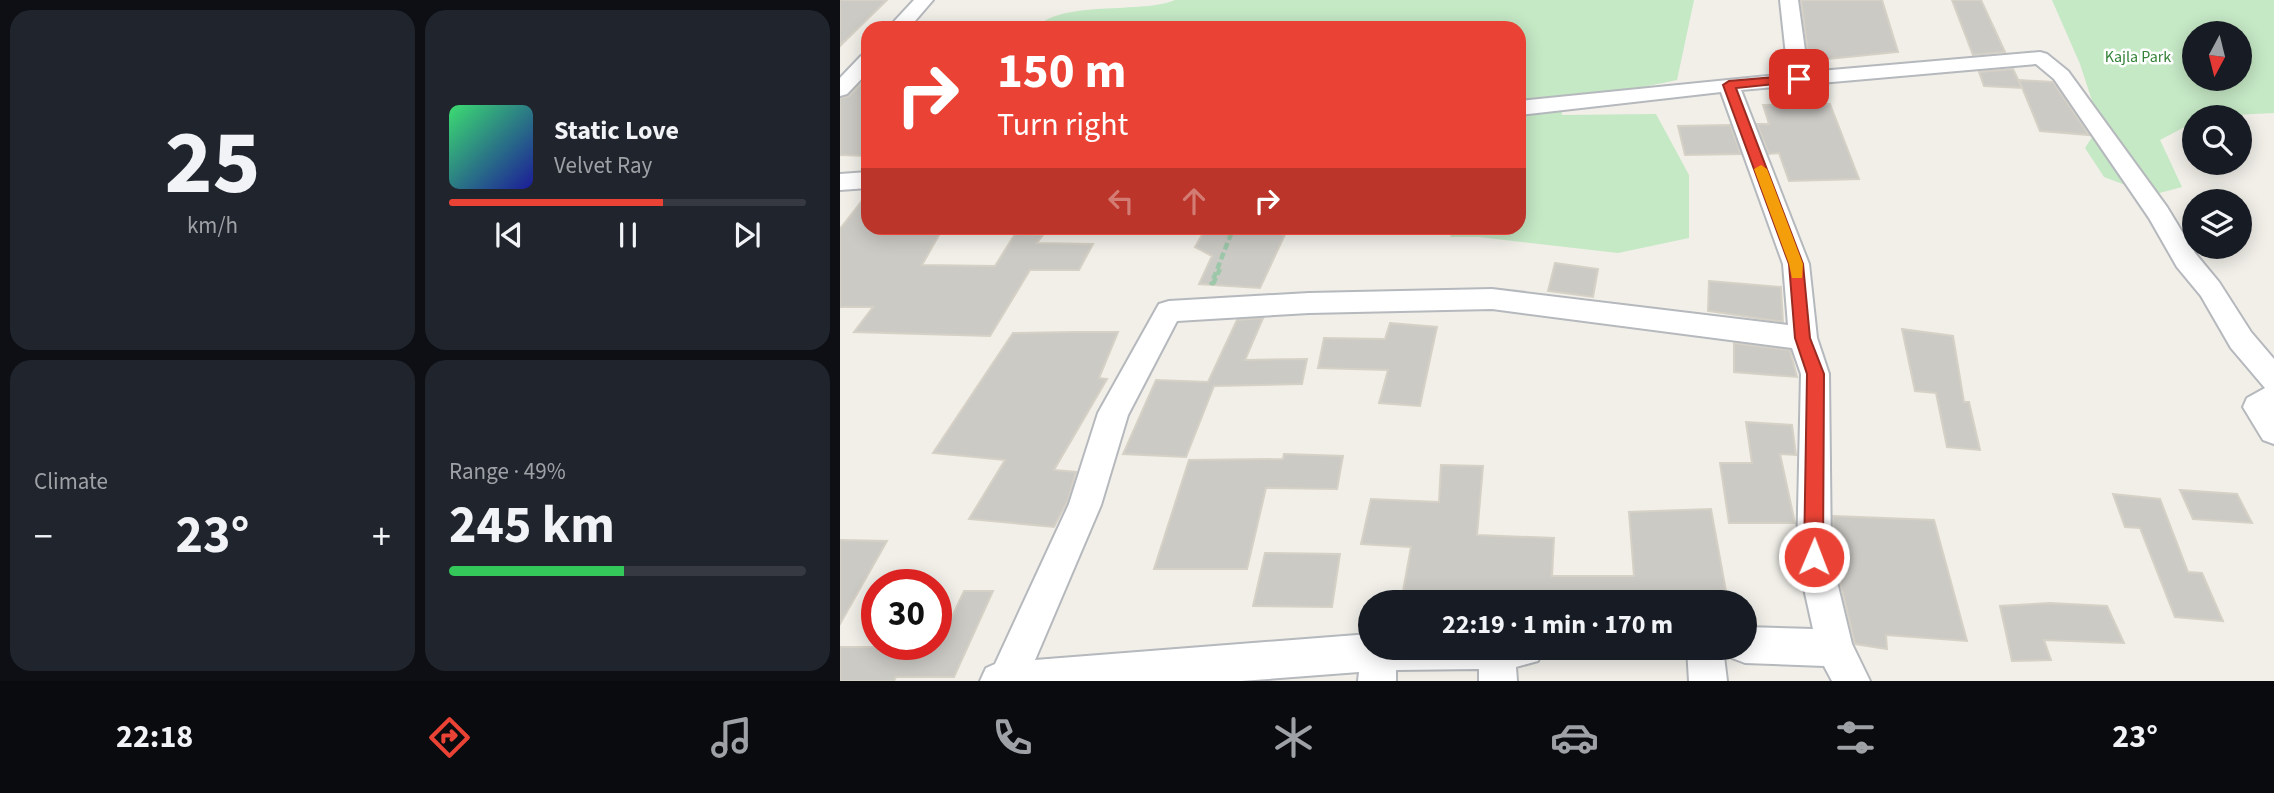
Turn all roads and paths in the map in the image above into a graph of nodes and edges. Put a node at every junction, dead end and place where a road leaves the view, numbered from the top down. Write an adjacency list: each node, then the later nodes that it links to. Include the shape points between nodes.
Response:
1 (924, 0): 3 (street)
2 (1789, 0): 5 (street)
3 (904, 21)
4 (861, 68): 7 (street)
5 (1799, 79): 6 (street); 15 (street, via 2040,58 2061,75 2241,340)
6 (1729, 85): 8 (street); 14 (street, via 1796,264)
7 (840, 90)
8 (1526, 107)
9 (861, 180): 10 (street)
10 (840, 182)
11 (1231, 235): 13 (path)
12 (1220, 269): 13 (path)
13 (1202, 310): 14 (street, via 1492,299); 23 (street, via 1169,312 1113,413 1085,505)
14 (1802, 338): 19 (street, via 1815,374 1814,557)
15 (2274, 379)
16 (2274, 397): 17 (street, via 2258,407)
17 (2274, 431)
18 (1757, 645): 19 (street)
19 (1835, 648): 25 (street)
20 (1506, 660): 22 (street)
21 (1706, 660): 24 (street)
22 (1378, 667): 23 (street)
23 (1003, 680)
24 (1708, 681)
25 (1851, 681)

